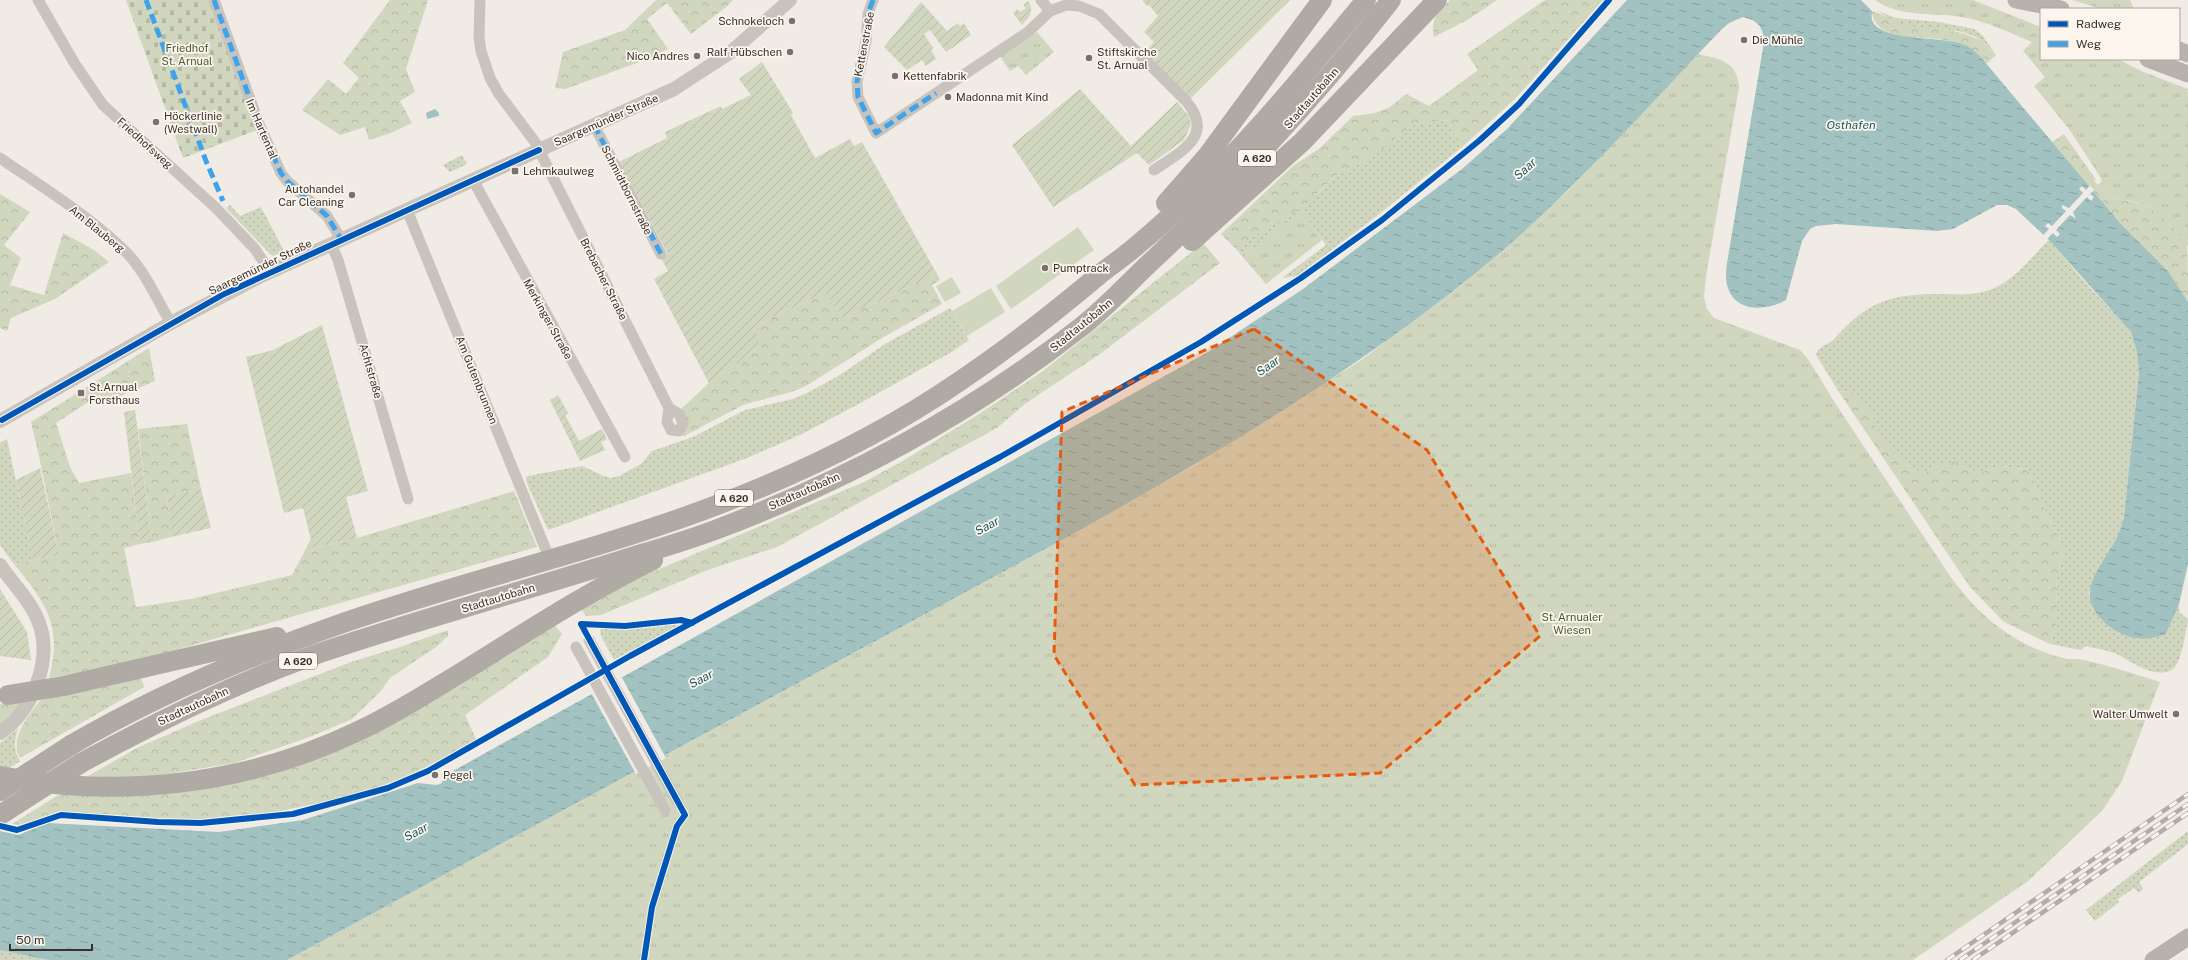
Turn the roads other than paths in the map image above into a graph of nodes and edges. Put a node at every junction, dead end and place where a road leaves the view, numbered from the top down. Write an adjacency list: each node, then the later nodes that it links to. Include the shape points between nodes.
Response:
1 (38, 0): 26 (street, Friedhofsweg, via 75,64 103,105 216,208 255,249 264,261)
2 (214, 0): 23 (street, Im Hartental, via 259,124 282,173 287,181 327,216)
3 (480, 0): 18 (street, via 479,38 488,71 499,94 534,139)
4 (790, 0): 17 (street, Saargemünder Straße, via 731,52 703,72 674,89)
5 (873, 0): 13 (street, Kettenstraße, via 868,14 866,42 856,82 858,97 876,133 1028,32)
6 (1041, 0): 13 (street)
7 (1322, 0): 25 (highway, via 1208,155)
8 (1366, 0): 25 (highway, Stadtautobahn / A 620, via 1301,78 1217,170 1142,241)
9 (1391, 0): 27 (highway, Stadtautobahn / A 620, via 1351,51 1268,146)
10 (1437, 0): 27 (highway, via 1302,142 1147,281)
11 (2016, 0): 12 (main road); 14 (main road)
12 (2056, 8)
13 (1050, 11): 20 (street, via 1072,5 1099,14 1194,110 1198,120 1197,128 1189,145)
14 (2040, 15)
15 (2151, 60): 16 (main road)
16 (2188, 74)
17 (594, 125): 18 (street, Saargemünder Straße); 24 (street, Schmidtbornstraße)
18 (539, 150): 21 (street, Saargemünder Straße); 29 (street, Brebacher Straße)
19 (0, 158): 28 (street, Am Blauberg, via 77,212 123,249 143,274)
20 (1154, 170)
21 (473, 180): 22 (street, Saargemünder Straße); 31 (street, Merkinger Straße)
22 (407, 210): 23 (street, Saargemünder Straße); 34 (street, Am Gutenbrunnen)
23 (336, 242): 26 (street, Saargemünder Straße); 32 (street, Achtstraße, via 338,260)
24 (661, 254)
25 (1104, 271): 36 (highway, Stadtautobahn / A 620, via 1053,314 958,383 853,445 752,491 671,522)
26 (268, 273): 28 (street, Saargemünder Straße)
27 (1110, 303): 33 (highway, Stadtautobahn / A 620, via 1036,361 935,425 820,485)
28 (171, 323): 30 (street, Saargemünder Straße)
29 (668, 408)
30 (1, 419)
31 (625, 457)
32 (408, 499)
33 (714, 530): 41 (highway, via 587,594 408,705 356,733 321,748 218,777 128,787 64,785); 45 (highway, Stadtautobahn / A 620, bridge, via 304,659 192,705 81,763)
34 (546, 550)
35 (0, 564): 40 (street, via 33,610 39,624 43,647 39,676 29,700 18,716)
36 (344, 623): 39 (highway, bridge, via 308,629 64,686); 42 (highway, Stadtautobahn / A 620, bridge, via 212,673 121,717 71,745)
37 (589, 640): 43 (street)
38 (576, 648): 44 (street)
39 (4, 695)
40 (0, 733)
41 (0, 776)
42 (0, 791)
43 (678, 803)
44 (665, 810)
45 (0, 815)
46 (2188, 938): 47 (main road)
47 (2154, 960)

